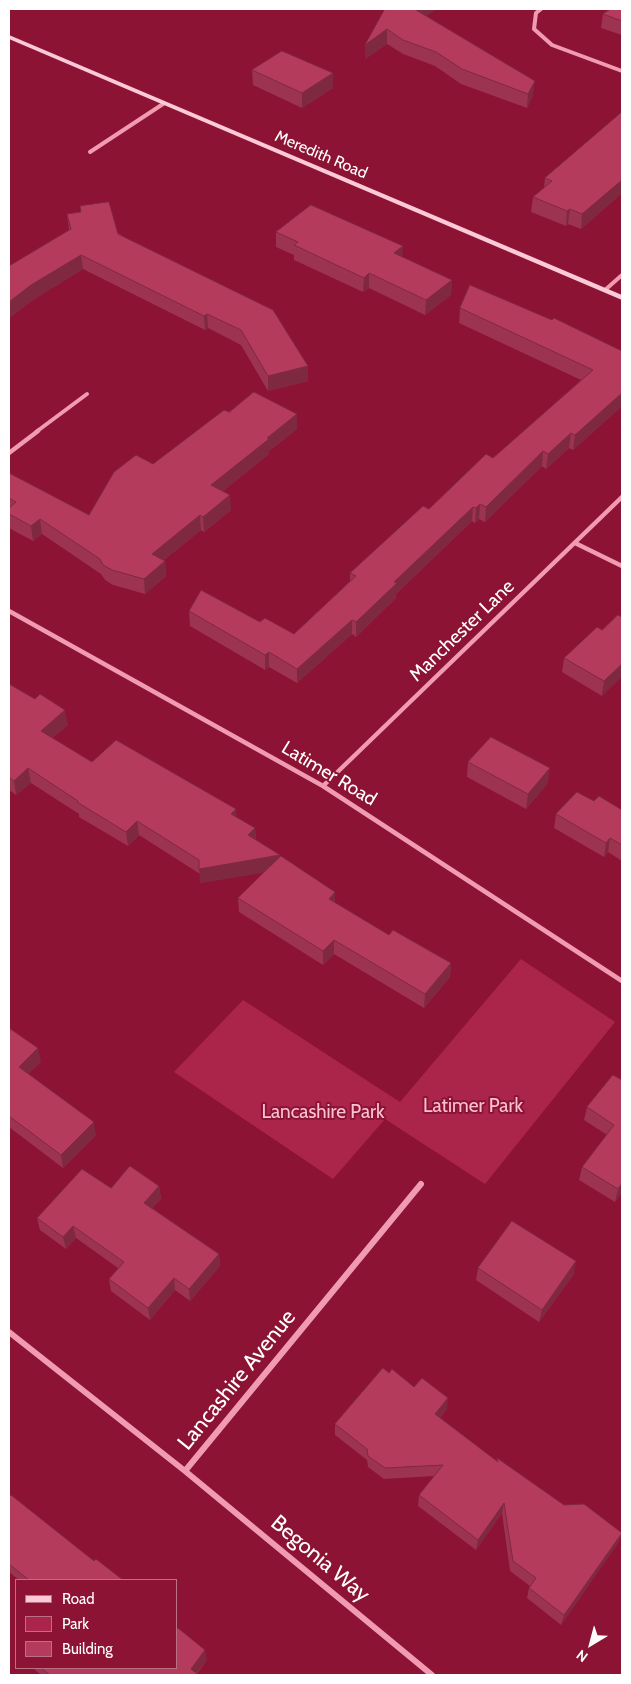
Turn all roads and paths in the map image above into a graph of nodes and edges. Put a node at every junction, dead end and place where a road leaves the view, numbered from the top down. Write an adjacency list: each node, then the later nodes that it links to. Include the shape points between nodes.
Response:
1 (541, 9): 3 (street, via 536,13 534,29 552,44)
2 (9, 37): 4 (street, Meredith Road)
3 (622, 71)
4 (163, 104): 5 (street); 7 (street, Meredith Road)
5 (90, 152)
6 (622, 275): 7 (street)
7 (605, 290): 8 (street, Meredith Road)
8 (622, 298)
9 (87, 394): 10 (street)
10 (9, 453)
11 (622, 497): 12 (street, Manchester Lane)
12 (575, 543): 13 (street); 15 (street, Manchester Lane)
13 (622, 566)
14 (9, 611): 15 (street, Latimer Road)
15 (323, 786): 16 (street, Latimer Road)
16 (622, 981)
17 (421, 1184): 19 (street, Lancashire Avenue)
18 (9, 1332): 19 (street, Lancashire Avenue)
19 (185, 1471): 20 (street, Begonia Way)
20 (432, 1675)

